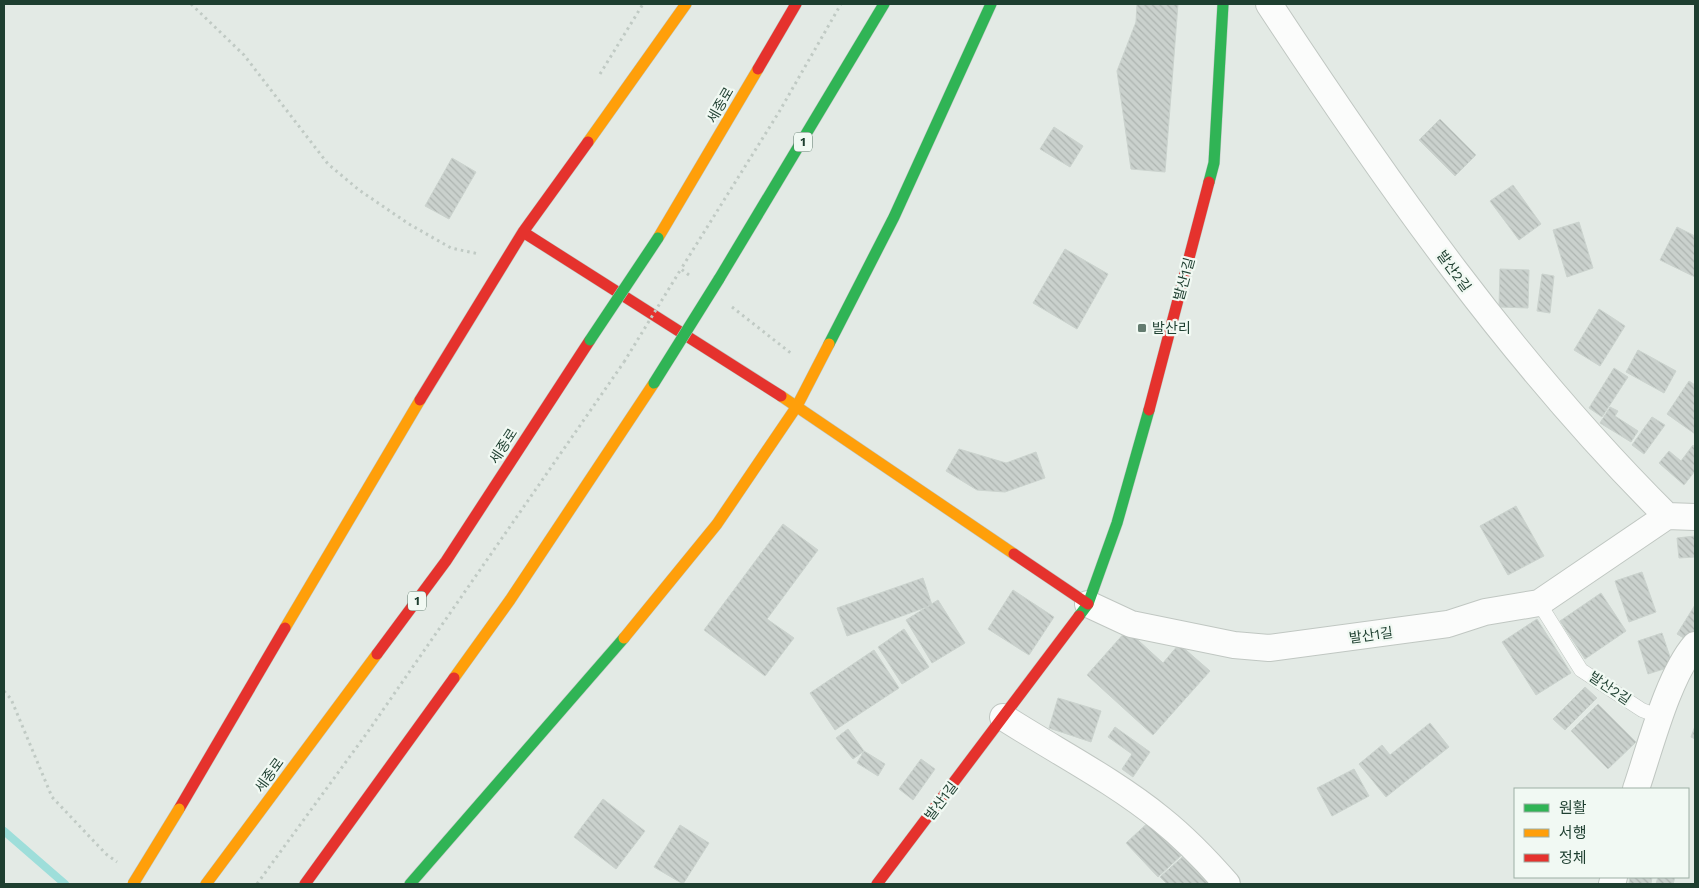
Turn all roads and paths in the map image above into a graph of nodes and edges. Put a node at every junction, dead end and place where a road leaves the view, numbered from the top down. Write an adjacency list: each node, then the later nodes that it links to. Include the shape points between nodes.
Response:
1 (191, 4): 12 (path, via 244,55 328,164 359,190 451,248 476,255)
2 (643, 4): 10 (path)
3 (686, 4): 11 (main road)
4 (796, 4): 29 (main road, 세종로 / 1, bridge, via 658,238 446,561)
5 (841, 4): 13 (path, via 779,112)
6 (884, 4): 31 (main road, 1, bridge, via 654,383 510,600)
7 (990, 4): 17 (main road, via 894,217)
8 (1223, 4): 21 (main road, 발산1길, via 1214,163 1117,523)
9 (1269, 4): 18 (street, 발산2길, via 1331,98 1480,306 1575,417)
10 (598, 77)
11 (523, 232): 17 (main road); 28 (main road, bridge, via 380,466)
12 (483, 252)
13 (681, 269): 14 (path); 30 (path, bridge, via 624,362 372,725)
14 (697, 281)
15 (729, 304): 16 (path, via 792,352)
16 (793, 361)
17 (797, 406): 21 (main road); 32 (main road, via 717,524 597,671)
18 (1667, 516): 19 (street); 20 (street)
19 (1695, 517)
20 (1539, 602): 21 (street, 발산1길, via 1485,612 1448,624 1269,648 1234,645 1131,624); 25 (lane, 발산2길, via 1582,670 1642,710)
21 (1088, 604): 24 (main road, 발산1길)
22 (1695, 644): 25 (street, via 1686,656)
23 (4, 691): 27 (path, via 11,699 52,797)
24 (1003, 717): 33 (main road, 발산1길); 34 (street, via 1161,819)
25 (1660, 717): 26 (street)
26 (1636, 788)
27 (121, 866)
28 (133, 884)
29 (206, 884)
30 (257, 884)
31 (305, 884)
32 (410, 884)
33 (877, 884)
34 (1227, 884)

